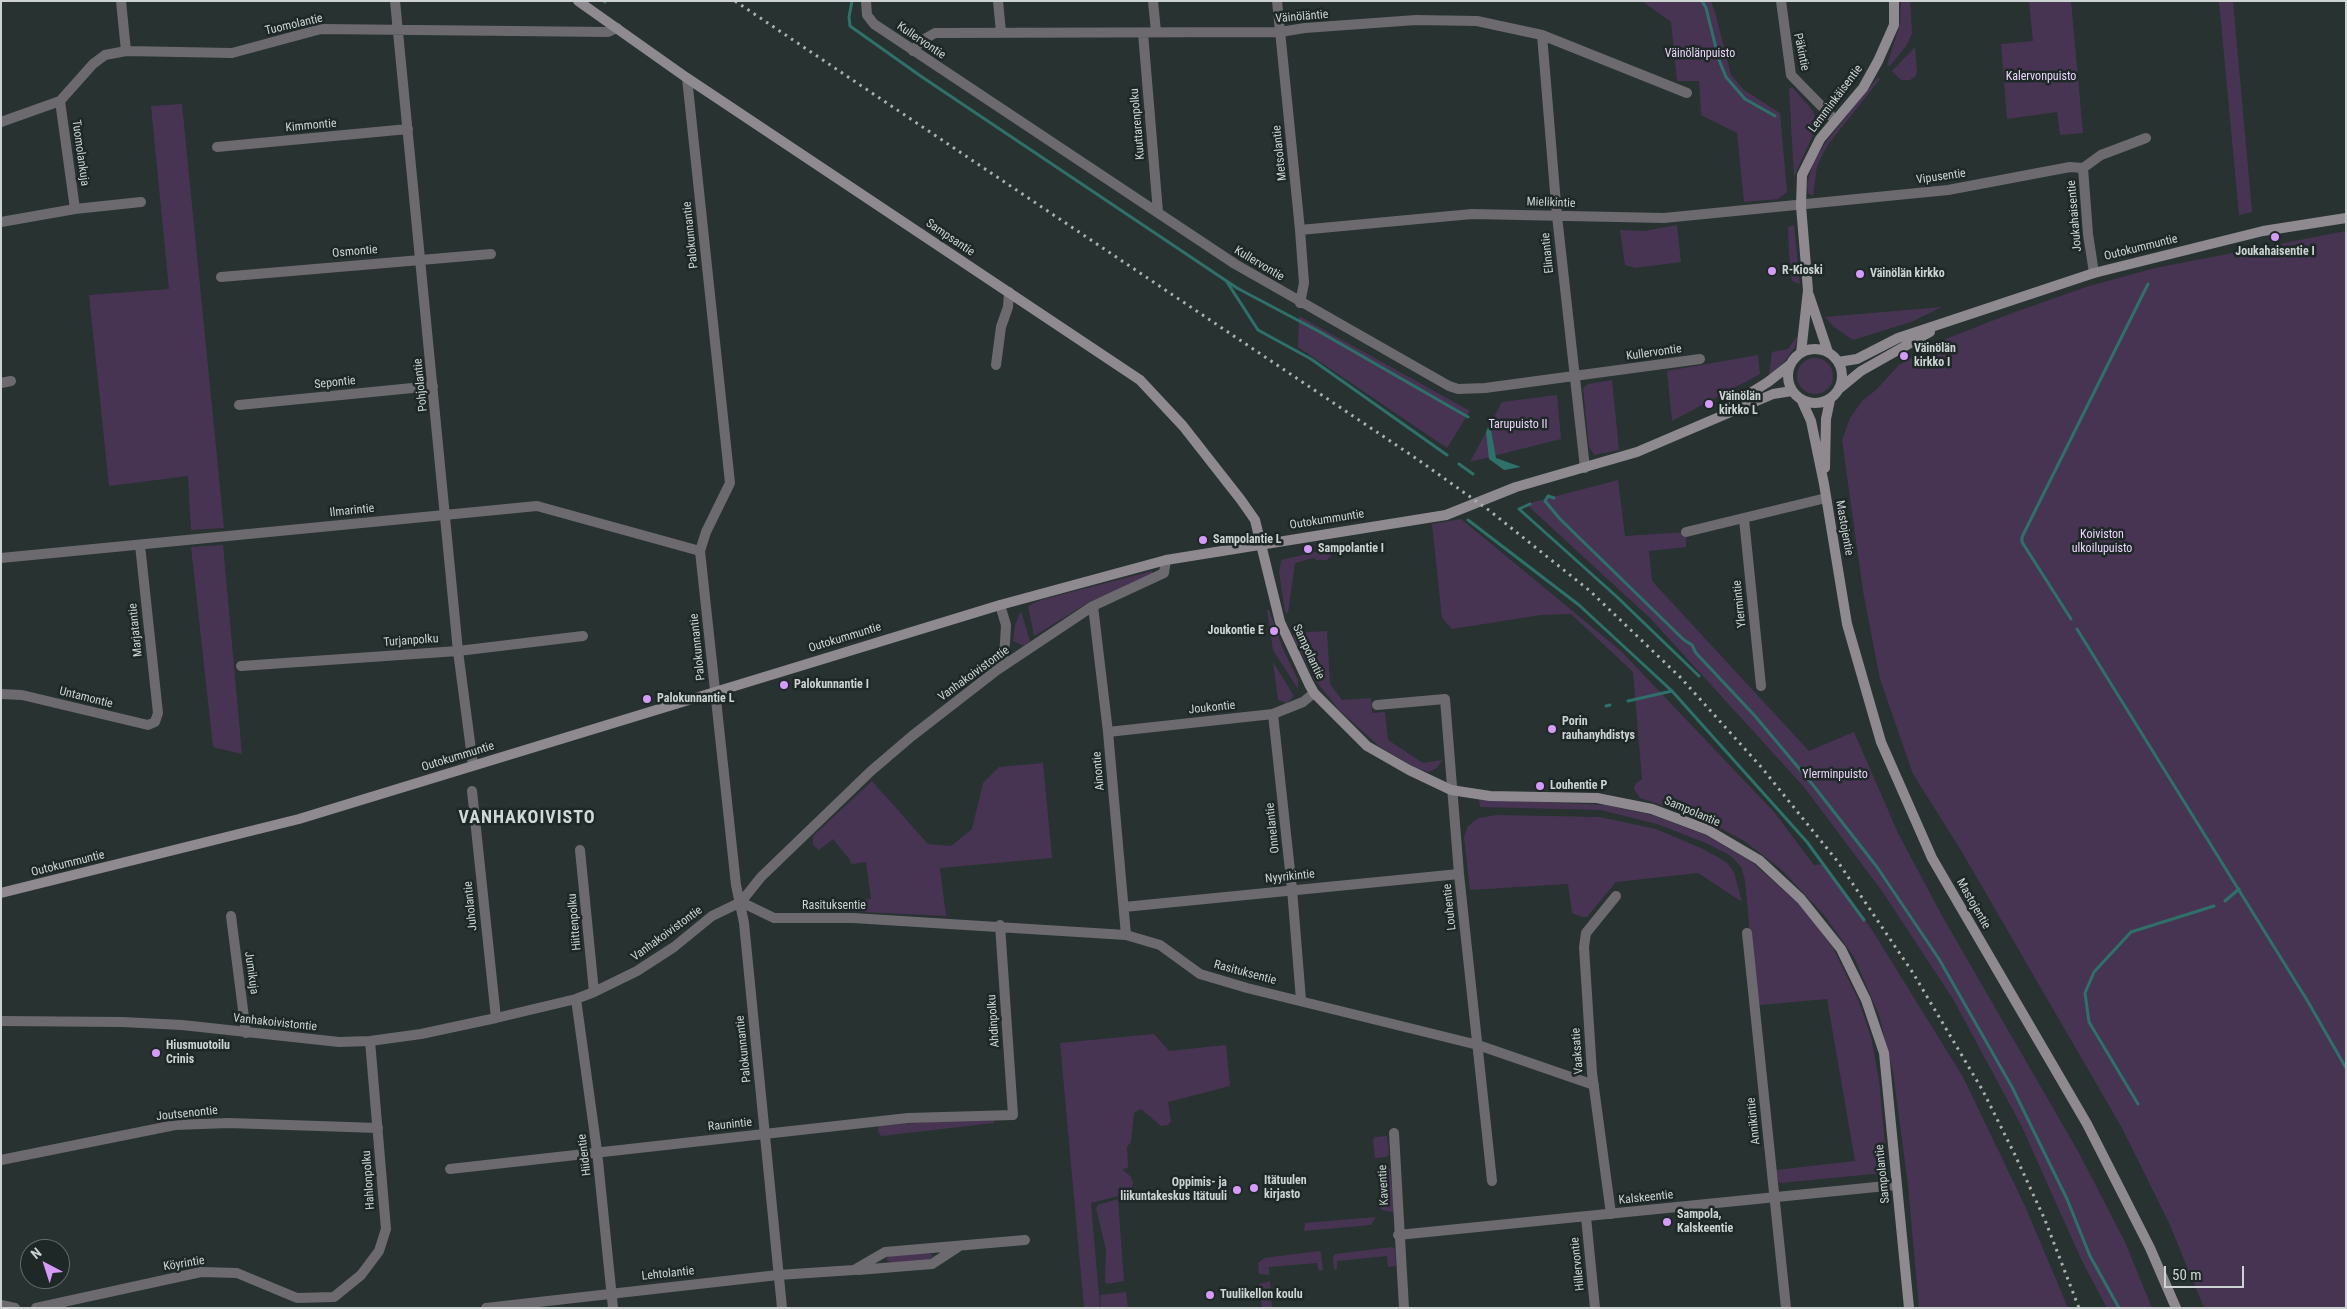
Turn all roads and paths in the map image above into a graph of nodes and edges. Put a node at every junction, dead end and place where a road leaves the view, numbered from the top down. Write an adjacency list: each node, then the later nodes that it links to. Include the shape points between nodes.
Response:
1 (121, 1): 17 (street)
2 (395, 1): 11 (street, Pohjolantie)
3 (578, 1): 10 (main road, Sampsantie)
4 (866, 1): 18 (street, Kullervontie, via 867,15 874,24)
5 (998, 1): 12 (street)
6 (1153, 1): 13 (street)
7 (1277, 1): 14 (street, Metsolantie)
8 (1781, 1): 22 (street, Päkintie, via 1790,75)
9 (1894, 1): 22 (main road, Lemminkäisentie, via 1894,25 1878,62 1863,88)
10 (617, 28): 11 (street, Tuomolantie, via 608,32); 19 (main road, Sampsantie)
11 (398, 31): 17 (street, Tuomolantie, via 322,29 232,54); 24 (street, Pohjolantie)
12 (1001, 32): 15 (street, Väinöläntie); 18 (street, Väinöläntie, via 935,33)
13 (1156, 32): 14 (street, Väinöläntie); 15 (street, Väinöläntie)
14 (1280, 32): 16 (street, Väinöläntie, via 1416,20 1477,21); 35 (street, Metsolantie)
15 (1143, 33): 31 (street, Kuuttarenpolku)
16 (1542, 35): 20 (street, Väinöläntie); 32 (street, Elinantie)
17 (126, 51): 21 (street, Tuomolantie, via 105,55 92,64)
18 (914, 51): 31 (street, Kullervontie)
19 (687, 78): 41 (main road, Sampsantie); 66 (street, Palokunnantie, via 730,483)
20 (1687, 93)
21 (60, 101): 23 (street, Tuomolantie); 29 (street, Tuomolankuja)
22 (1835, 120): 30 (main road, Lemminkäisentie, via 1811,154 1802,175)
23 (1, 122)
24 (408, 129): 26 (street, Kimmontie); 37 (street, Pohjolantie)
25 (2146, 138): 27 (street, Joukahaisentie, via 2101,155)
26 (217, 147)
27 (2083, 168): 30 (street, Vipusentie, via 2070,167 1948,190); 38 (street, Joukahaisentie)
28 (141, 202): 29 (street)
29 (75, 209): 34 (street)
30 (1801, 209): 32 (street, Mielikintie, via 1664,218); 40 (main road)
31 (1158, 212): 42 (street, Kullervontie)
32 (1557, 216): 35 (street, Mielikintie, via 1472,214); 50 (street, Elinantie)
33 (2346, 218): 38 (main road, Outokummuntie, via 2263,231)
34 (1, 222)
35 (1300, 230): 42 (street, Metsolantie, via 1304,283)
36 (491, 254): 37 (street, Osmontie)
37 (421, 259): 39 (street, Osmontie); 51 (street, Pohjolantie)
38 (2094, 273): 43 (main road, Outokummuntie)
39 (221, 277)
40 (1808, 290): 44 (main road); 45 (main road)
41 (1009, 292): 49 (street); 64 (main road, Sampsantie, via 1140,380 1183,426 1241,500 1255,520)
42 (1300, 303): 50 (street, Kullervontie, via 1458,389)
43 (1948, 322): 47 (main road, Outokummuntie, via 1898,338 1857,359); 52 (main road, Outokummuntie, via 1862,371)
44 (1828, 352): 45 (main road, via 1814,349); 47 (main road)
45 (1801, 353): 48 (main road)
46 (1700, 359): 50 (street, Kullervontie)
47 (1838, 362): 52 (main road, via 1842,376)
48 (1791, 364): 53 (main road, via 1788,377); 57 (main road, Outokummuntie)
49 (996, 365)
50 (1574, 377): 58 (street, Elinantie)
51 (433, 386): 56 (street, Sepontie); 61 (street, Pohjolantie)
52 (1839, 389): 55 (main road)
53 (1792, 391): 54 (main road); 57 (main road, Outokummuntie, via 1773,394)
54 (1802, 400): 55 (main road, via 1816,404); 59 (main road, Mastojentie, via 1811,421)
55 (1830, 400): 59 (main road, Mastojentie, via 1826,419)
56 (239, 405)
57 (1699, 426): 58 (main road, Outokummuntie, via 1637,452)
58 (1585, 468): 64 (main road, Outokummuntie, via 1516,487 1446,515)
59 (1824, 484): 60 (main road, Mastojentie)
60 (1826, 498): 62 (street); 135 (main road, Mastojentie, via 1847,624 1881,742 1932,858 2087,1124 2150,1248)
61 (446, 514): 65 (street, Ilmarintie); 66 (street, Ilmarintie, via 537,506); 72 (street, Pohjolantie)
62 (1744, 519): 63 (street); 75 (street, Ylermintie)
63 (1686, 532)
64 (1262, 543): 68 (main road, Outokummuntie); 77 (main road, Sampolantie, via 1280,622)
65 (140, 545): 67 (street, Ilmarintie); 80 (street, Marjatantie)
66 (700, 551): 76 (street, Palokunnantie)
67 (1, 558)
68 (1166, 560): 69 (main road, Outokummuntie); 70 (street, Vanhakoivistontie, via 1164,573)
69 (1000, 605): 74 (street, via 1006,625 1003,657); 76 (main road, Outokummuntie)
70 (1093, 606): 74 (street, Vanhakoivistontie); 82 (street, Ainontie)
71 (583, 636): 72 (street, Turjanpolku)
72 (458, 650): 73 (street, Turjanpolku); 83 (street, Pohjolantie)
73 (241, 666)
74 (997, 670): 91 (street, Vanhakoivistontie, via 871,771 761,877)
75 (1761, 686)
76 (714, 691): 83 (main road, Outokummuntie); 91 (street, Palokunnantie, via 736,885)
77 (1314, 693): 81 (street, Joukontie, via 1303,702); 84 (main road, Sampolantie, via 1368,746)
78 (1, 694): 80 (street, Untamontie, via 22,695 148,725 155,722)
79 (1377, 705): 84 (street, Louhentie, via 1445,699)
80 (158, 713)
81 (1273, 714): 82 (street, Joukontie); 88 (street, Onnelantie)
82 (1108, 732): 92 (street, Ainontie)
83 (473, 765): 89 (main road, Outokummuntie, via 299,819)
84 (1451, 790): 87 (street, Louhentie); 114 (main road, Sampolantie, via 1490,796 1597,798 1652,809 1708,830 1759,860 1801,898 1841,949 1866,1000 1884,1053)
85 (472, 792): 100 (street, Juholantie)
86 (580, 850): 97 (street, Hiittenpolku)
87 (1459, 874): 88 (street, Nyyrikintie); 104 (street, Louhentie)
88 (1292, 889): 92 (street, Nyyrikintie); 99 (street, Onnelantie)
89 (1, 893)
90 (1616, 896): 105 (street, Vaaksatie, via 1586,933 1584,947)
91 (741, 902): 94 (street, Rasituksentie, via 774,918); 97 (street, Vanhakoivistontie, via 712,916 674,947 637,971); 109 (street, Palokunnantie)
92 (1124, 907): 96 (street, Ainontie)
93 (231, 916): 102 (street, Jumikuja)
94 (1000, 925): 96 (street, Rasituksentie); 106 (street, Ahdinpolku)
95 (1747, 933): 115 (street, Annikintie)
96 (1126, 935): 99 (street, Rasituksentie, via 1160,946 1200,974)
97 (594, 992): 98 (street, Vanhakoivistontie)
98 (576, 999): 100 (street, Vanhakoivistontie); 110 (street, Hiidentie)
99 (1301, 1000): 104 (street, Rasituksentie)
100 (496, 1018): 103 (street, Vanhakoivistontie)
101 (1, 1021): 102 (street, Vanhakoivistontie, via 122,1022)
102 (246, 1033): 103 (street, Vanhakoivistontie, via 339,1042)
103 (370, 1041): 107 (street, Hahlonpolku)
104 (1478, 1045): 105 (street, Rasituksentie); 113 (street, Louhentie)
105 (1594, 1085): 116 (street, Vaaksatie)
106 (1013, 1115): 109 (street, Raunintie, via 908,1118)
107 (378, 1128): 111 (street, Joutsenontie, via 229,1123 175,1125); 124 (street, Hahlonpolku, via 386,1229 379,1251 360,1275)
108 (1394, 1133): 118 (street, Kaventie)
109 (764, 1134): 110 (street, Raunintie); 122 (street, Palokunnantie)
110 (598, 1152): 112 (street, Raunintie); 123 (street, Hiidentie)
111 (1, 1160)
112 (450, 1169)
113 (1492, 1181)
114 (1896, 1185): 115 (street, Kalskeentie); 134 (main road, Sampolantie)
115 (1774, 1197): 116 (street, Kalskeentie); 133 (street, Annikintie)
116 (1611, 1214): 117 (street, Kalskeentie)
117 (1586, 1217): 118 (street, Kalskeentie); 132 (street, Hillervontie)
118 (1398, 1235): 131 (street, Kaventie)
119 (1025, 1240): 120 (street, Lehtolantie)
120 (960, 1246): 121 (street, Lehtolantie, via 885,1252); 121 (street, Lehtolantie, via 932,1264)
121 (854, 1270): 122 (street, Lehtolantie)
122 (778, 1276): 123 (street, Lehtolantie); 130 (street, Palokunnantie)
123 (611, 1293): 128 (street, Lehtolantie); 129 (street, Hiidentie)
124 (334, 1297): 127 (street, Köyrintie, via 297,1298 236,1273 201,1272)
125 (1, 1305): 126 (street)
126 (15, 1308)
127 (36, 1308)
128 (486, 1308)
129 (613, 1308)
130 (782, 1308)
131 (1404, 1308)
132 (1595, 1308)
133 (1786, 1308)
134 (1909, 1308)
135 (2176, 1308)

